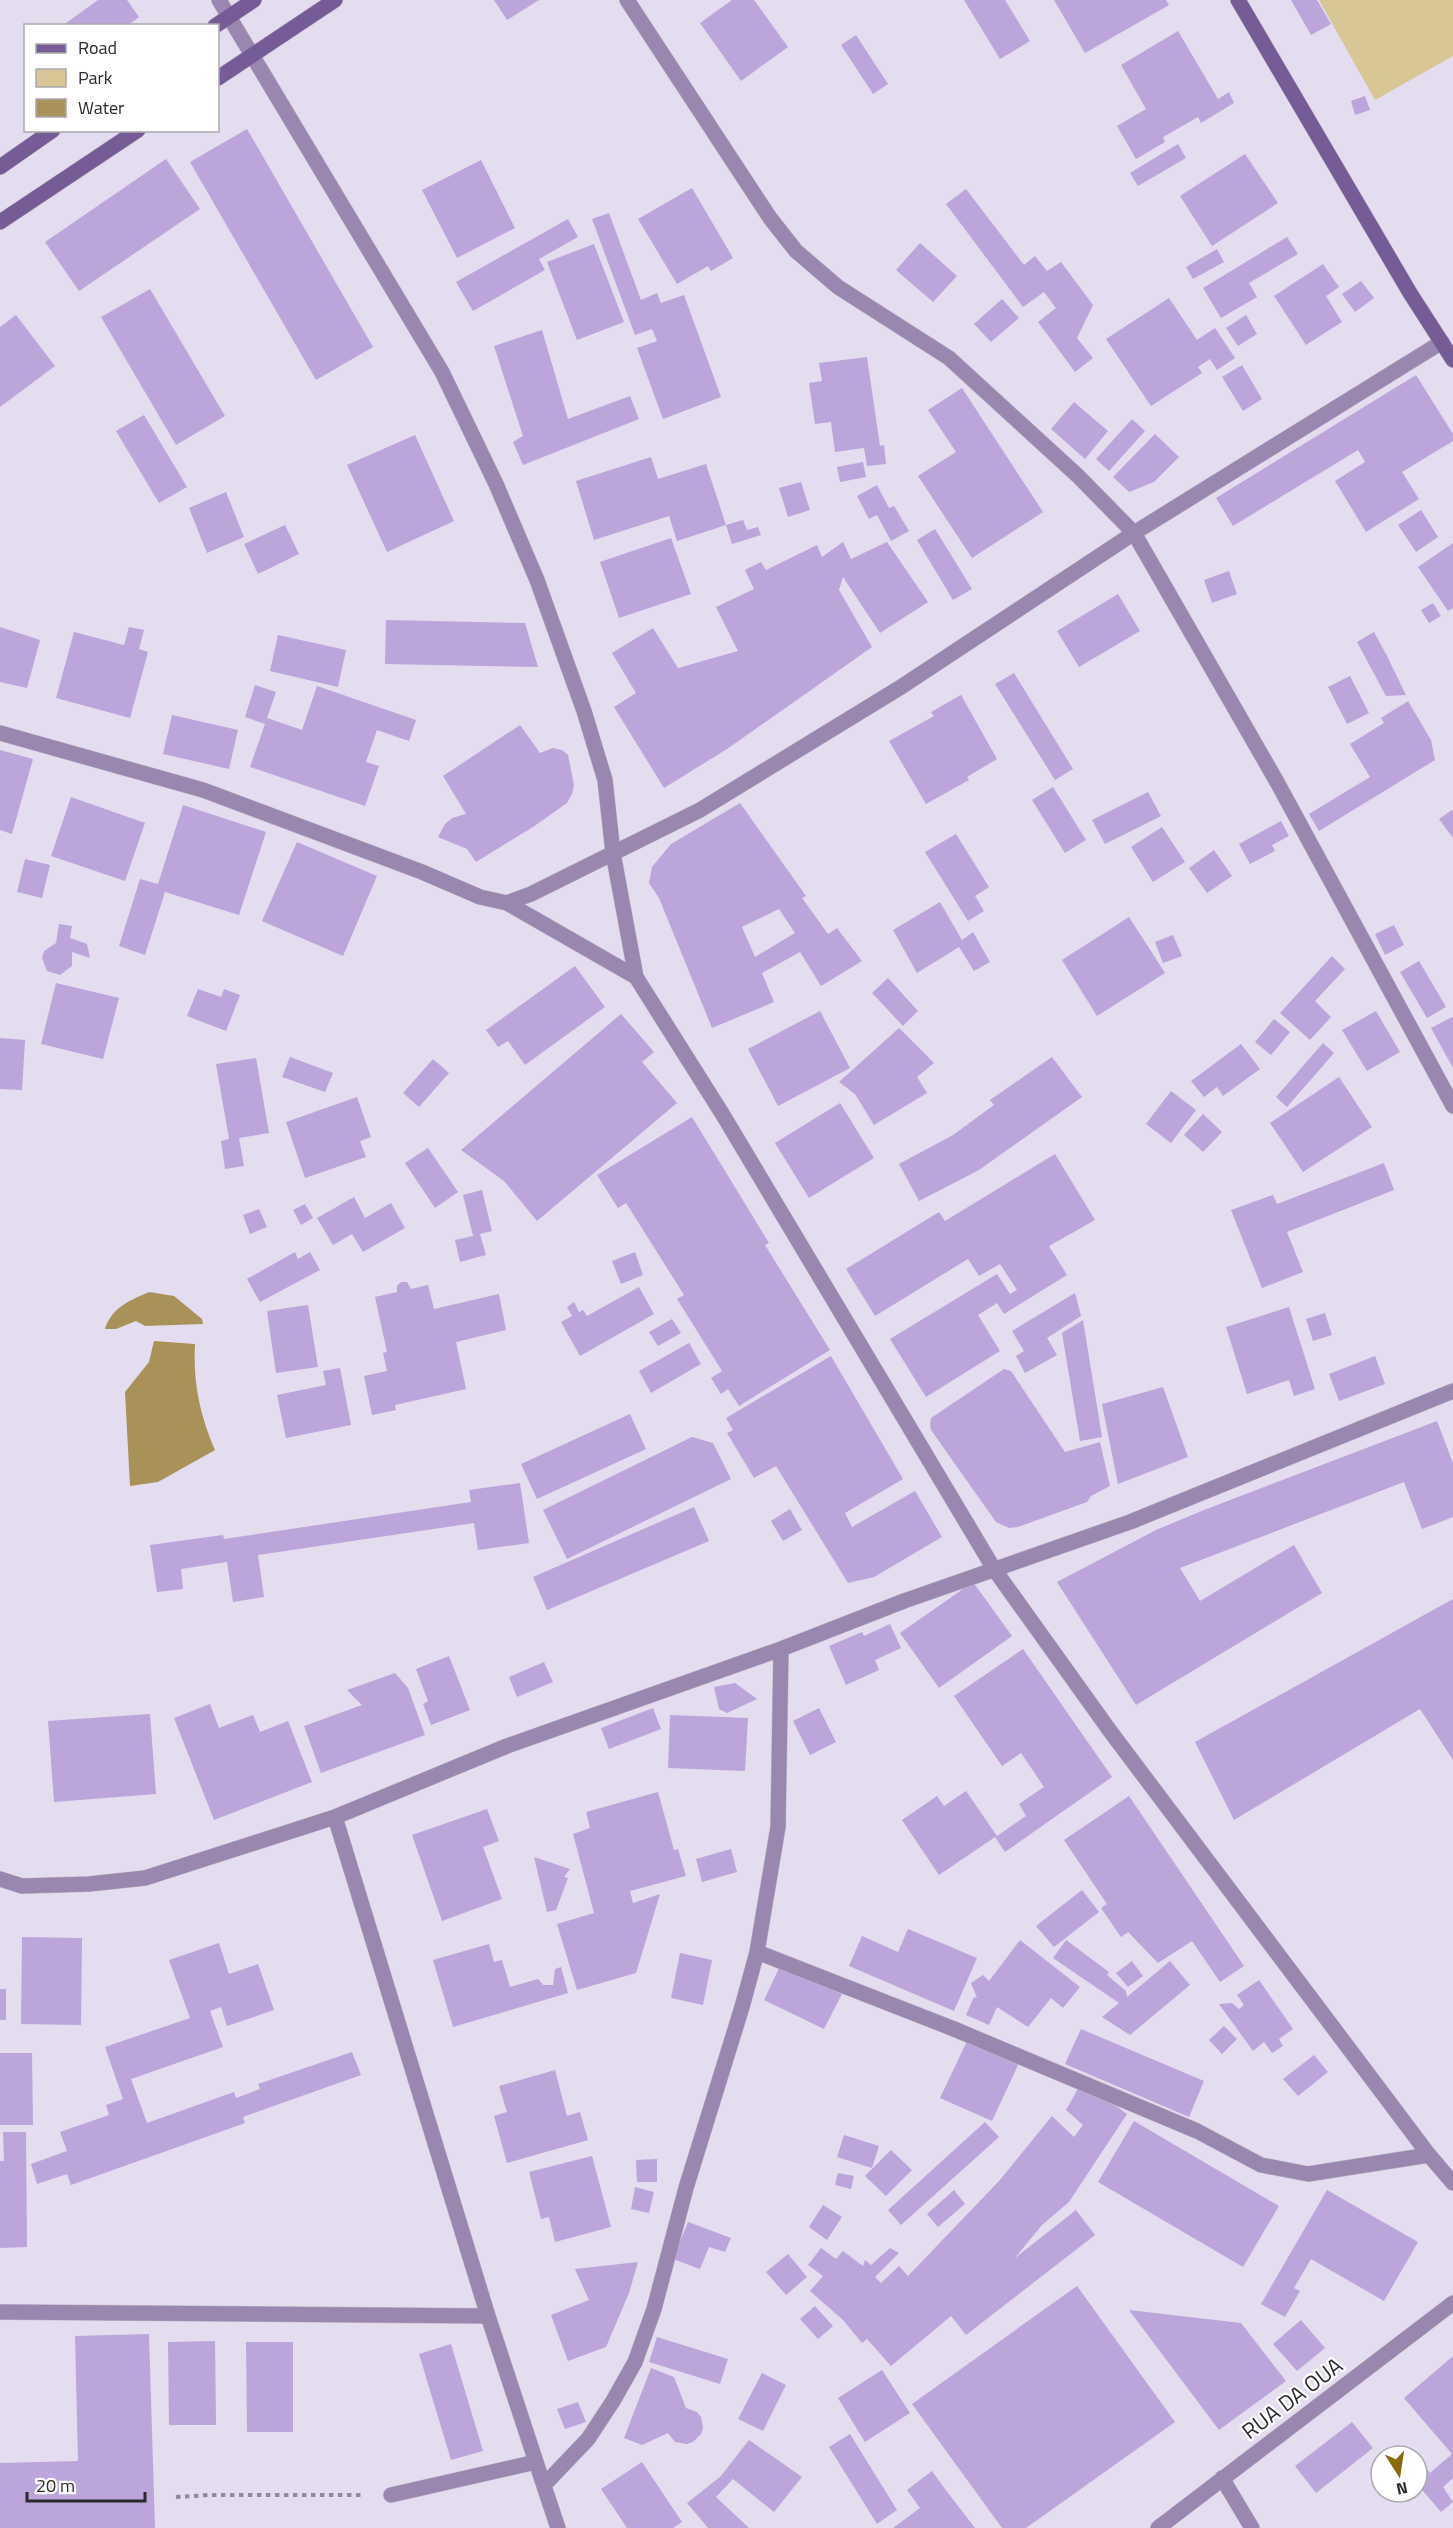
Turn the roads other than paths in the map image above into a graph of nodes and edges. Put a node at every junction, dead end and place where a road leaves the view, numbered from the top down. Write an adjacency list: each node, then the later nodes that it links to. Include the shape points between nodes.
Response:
1 (219, 0): 6 (street)
2 (254, 0): 6 (street)
3 (335, 0): 8 (street)
4 (627, 0): 16 (street, via 796,251 838,287 949,358)
5 (1238, 0): 14 (street)
6 (229, 16): 7 (street); 8 (street)
7 (218, 24)
8 (253, 54): 9 (street); 18 (street, via 442,372 496,484 537,580 584,711 605,780)
9 (219, 77)
10 (49, 132): 12 (street)
11 (135, 132): 13 (street)
12 (0, 167)
13 (0, 222)
14 (1442, 342): 15 (street); 16 (street)
15 (1453, 360)
16 (1134, 533): 18 (street, via 861,712 700,810); 21 (street, via 1277,782)
17 (0, 733): 19 (street, via 203,790 480,897)
18 (613, 853): 19 (street); 20 (street)
19 (507, 903): 20 (street)
20 (636, 976): 23 (street)
21 (1453, 1106)
22 (1453, 1392): 23 (street, via 1130,1522)
23 (994, 1569): 24 (street); 28 (street, via 1110,1731)
24 (781, 1649): 25 (street, via 507,1746); 27 (street, via 778,1827)
25 (335, 1816): 26 (street, via 145,1878 22,1886); 32 (street)
26 (0, 1879)
27 (757, 1952): 28 (street, via 1197,2131 1261,2165 1308,2174); 35 (street, via 654,2309 635,2362 588,2439)
28 (1429, 2155): 29 (street)
29 (1453, 2183)
30 (1453, 2303): 34 (street, RUA DA OUA)
31 (0, 2312): 32 (street)
32 (488, 2316): 33 (street)
33 (536, 2462): 35 (street); 36 (street)
34 (1222, 2478): 38 (street, RUA DA OUA); 39 (street)
35 (545, 2484): 37 (street)
36 (391, 2495)
37 (558, 2528)
38 (1158, 2528)
39 (1252, 2528)

